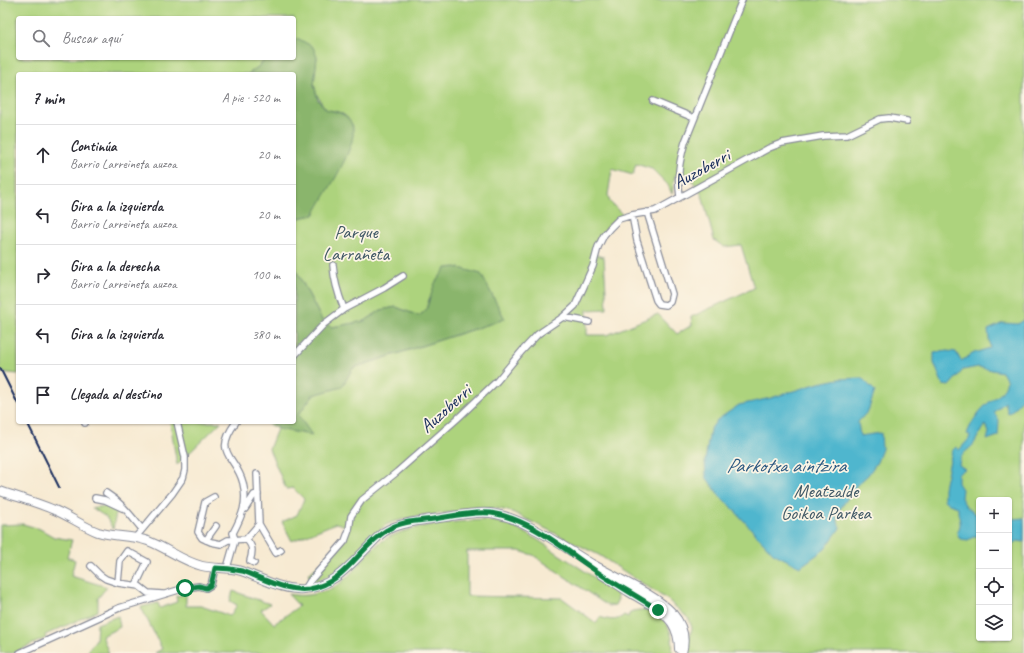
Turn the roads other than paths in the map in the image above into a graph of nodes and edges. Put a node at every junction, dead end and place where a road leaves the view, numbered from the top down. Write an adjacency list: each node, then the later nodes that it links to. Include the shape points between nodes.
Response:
1 (742, 0): 3 (street)
2 (653, 101): 3 (street)
3 (694, 118): 5 (street, via 680,158)
4 (907, 121): 5 (street, Auzoberri, via 880,119 847,134 782,143)
5 (680, 197): 6 (street, Auzoberri, via 655,211)
6 (647, 212): 7 (street, Auzoberri); 7 (street, via 672,294 670,302 666,305 659,304 656,300 637,241)
7 (632, 215): 11 (street, Auzoberri, via 619,220 604,235 575,306)
8 (333, 265): 10 (street, via 334,280)
9 (402, 276): 10 (street)
10 (344, 309): 13 (street, via 324,324)
11 (563, 317): 12 (street); 38 (street, Auzoberri, via 538,334 497,381 397,472 362,500 351,516 345,541)
12 (589, 322)
13 (296, 354)
14 (177, 424): 26 (street, via 185,457 183,478)
15 (235, 424): 23 (street, via 229,433 225,449 243,482)
16 (257, 474): 19 (street)
17 (0, 491): 27 (street, via 52,508 98,532)
18 (106, 494): 22 (street)
19 (258, 494): 23 (street, via 254,495); 24 (street)
20 (214, 497): 29 (street, via 205,502 200,509 198,532)
21 (95, 498): 22 (street)
22 (126, 510): 26 (street)
23 (244, 512): 30 (street, via 233,533)
24 (259, 524): 28 (street); 31 (street, via 276,553)
25 (216, 526): 29 (street)
26 (142, 529): 27 (street)
27 (135, 538): 34 (street, via 149,541 187,562)
28 (246, 539): 30 (street); 32 (street, via 253,549 250,561)
29 (206, 540): 30 (street, via 221,544)
30 (235, 540): 35 (street)
31 (281, 550)
32 (254, 563)
33 (91, 566): 36 (street, via 100,575)
34 (215, 568): 35 (street); 39 (street, via 211,585 206,588 185,588)
35 (226, 568): 38 (street, via 293,589)
36 (118, 583): 37 (street); 37 (street, via 120,561 127,551 147,562)
37 (136, 585): 39 (street, via 148,592)
38 (305, 589): 41 (street, via 322,585 336,577 380,535 392,527 468,514 489,513 518,521 639,589 670,610 683,632 684,642)
39 (164, 595): 40 (street, via 119,608)
40 (20, 653)
41 (680, 653)

